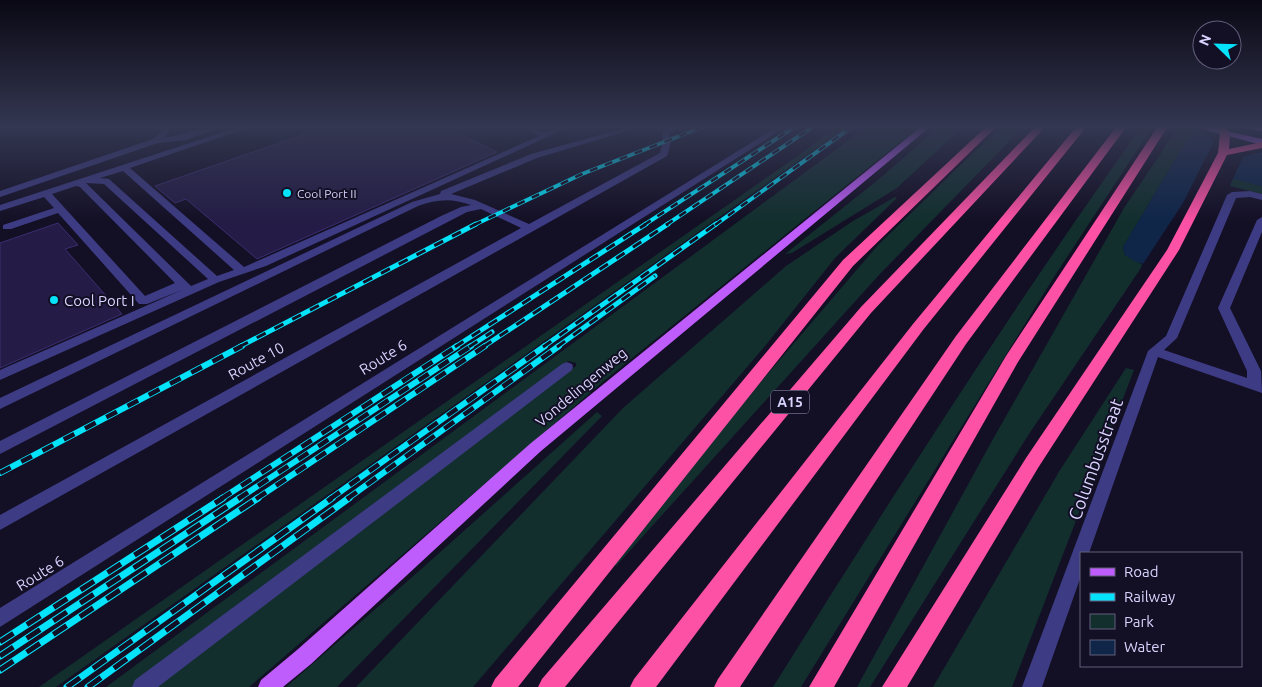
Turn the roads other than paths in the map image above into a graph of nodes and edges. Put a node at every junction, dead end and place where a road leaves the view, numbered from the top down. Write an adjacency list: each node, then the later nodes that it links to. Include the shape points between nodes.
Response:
1 (109, 158): 16 (street)
2 (151, 158): 14 (street)
3 (497, 158): 27 (street)
4 (529, 158): 19 (street)
5 (657, 158): 26 (street, Route 10)
6 (732, 158): 39 (street, Route 6)
7 (888, 158): 41 (main road, Vondelingenweg, via 536,447)
8 (959, 158): 42 (highway, A15, via 848,263)
9 (1011, 158): 43 (highway, A15, via 866,310)
10 (1056, 158): 44 (highway, via 918,327)
11 (1098, 158): 45 (highway, via 961,340)
12 (1142, 158): 46 (highway, via 1011,360)
13 (1219, 158): 47 (highway, via 1173,250 1045,443)
14 (124, 167): 15 (street); 27 (street)
15 (76, 183): 17 (street); 28 (street, via 106,181); 29 (street, via 83,185)
16 (0, 194)
17 (47, 195): 21 (street); 22 (street); 23 (street)
18 (1262, 197): 30 (street, via 1232,195 1171,338)
19 (431, 198): 20 (street, via 458,196); 34 (street)
20 (482, 206): 26 (street); 35 (street, via 464,209 445,218)
21 (0, 208)
22 (59, 209): 25 (street); 29 (street, via 144,301)
23 (0, 213)
24 (1262, 220): 33 (street, via 1224,308 1254,371)
25 (7, 227)
26 (529, 228): 36 (street, Route 10)
27 (242, 271): 28 (street)
28 (214, 280): 29 (street)
29 (186, 288): 32 (street)
30 (1154, 351): 33 (street); 37 (street, Columbusstraat)
31 (567, 367): 40 (street)
32 (0, 375)
33 (1258, 387)
34 (0, 404)
35 (0, 448)
36 (0, 523)
37 (1081, 552)
38 (1080, 555): 48 (street, Columbusstraat)
39 (0, 618)
40 (142, 687)
41 (268, 687)
42 (503, 687)
43 (550, 687)
44 (642, 687)
45 (726, 687)
46 (821, 687)
47 (894, 687)
48 (1032, 687)

